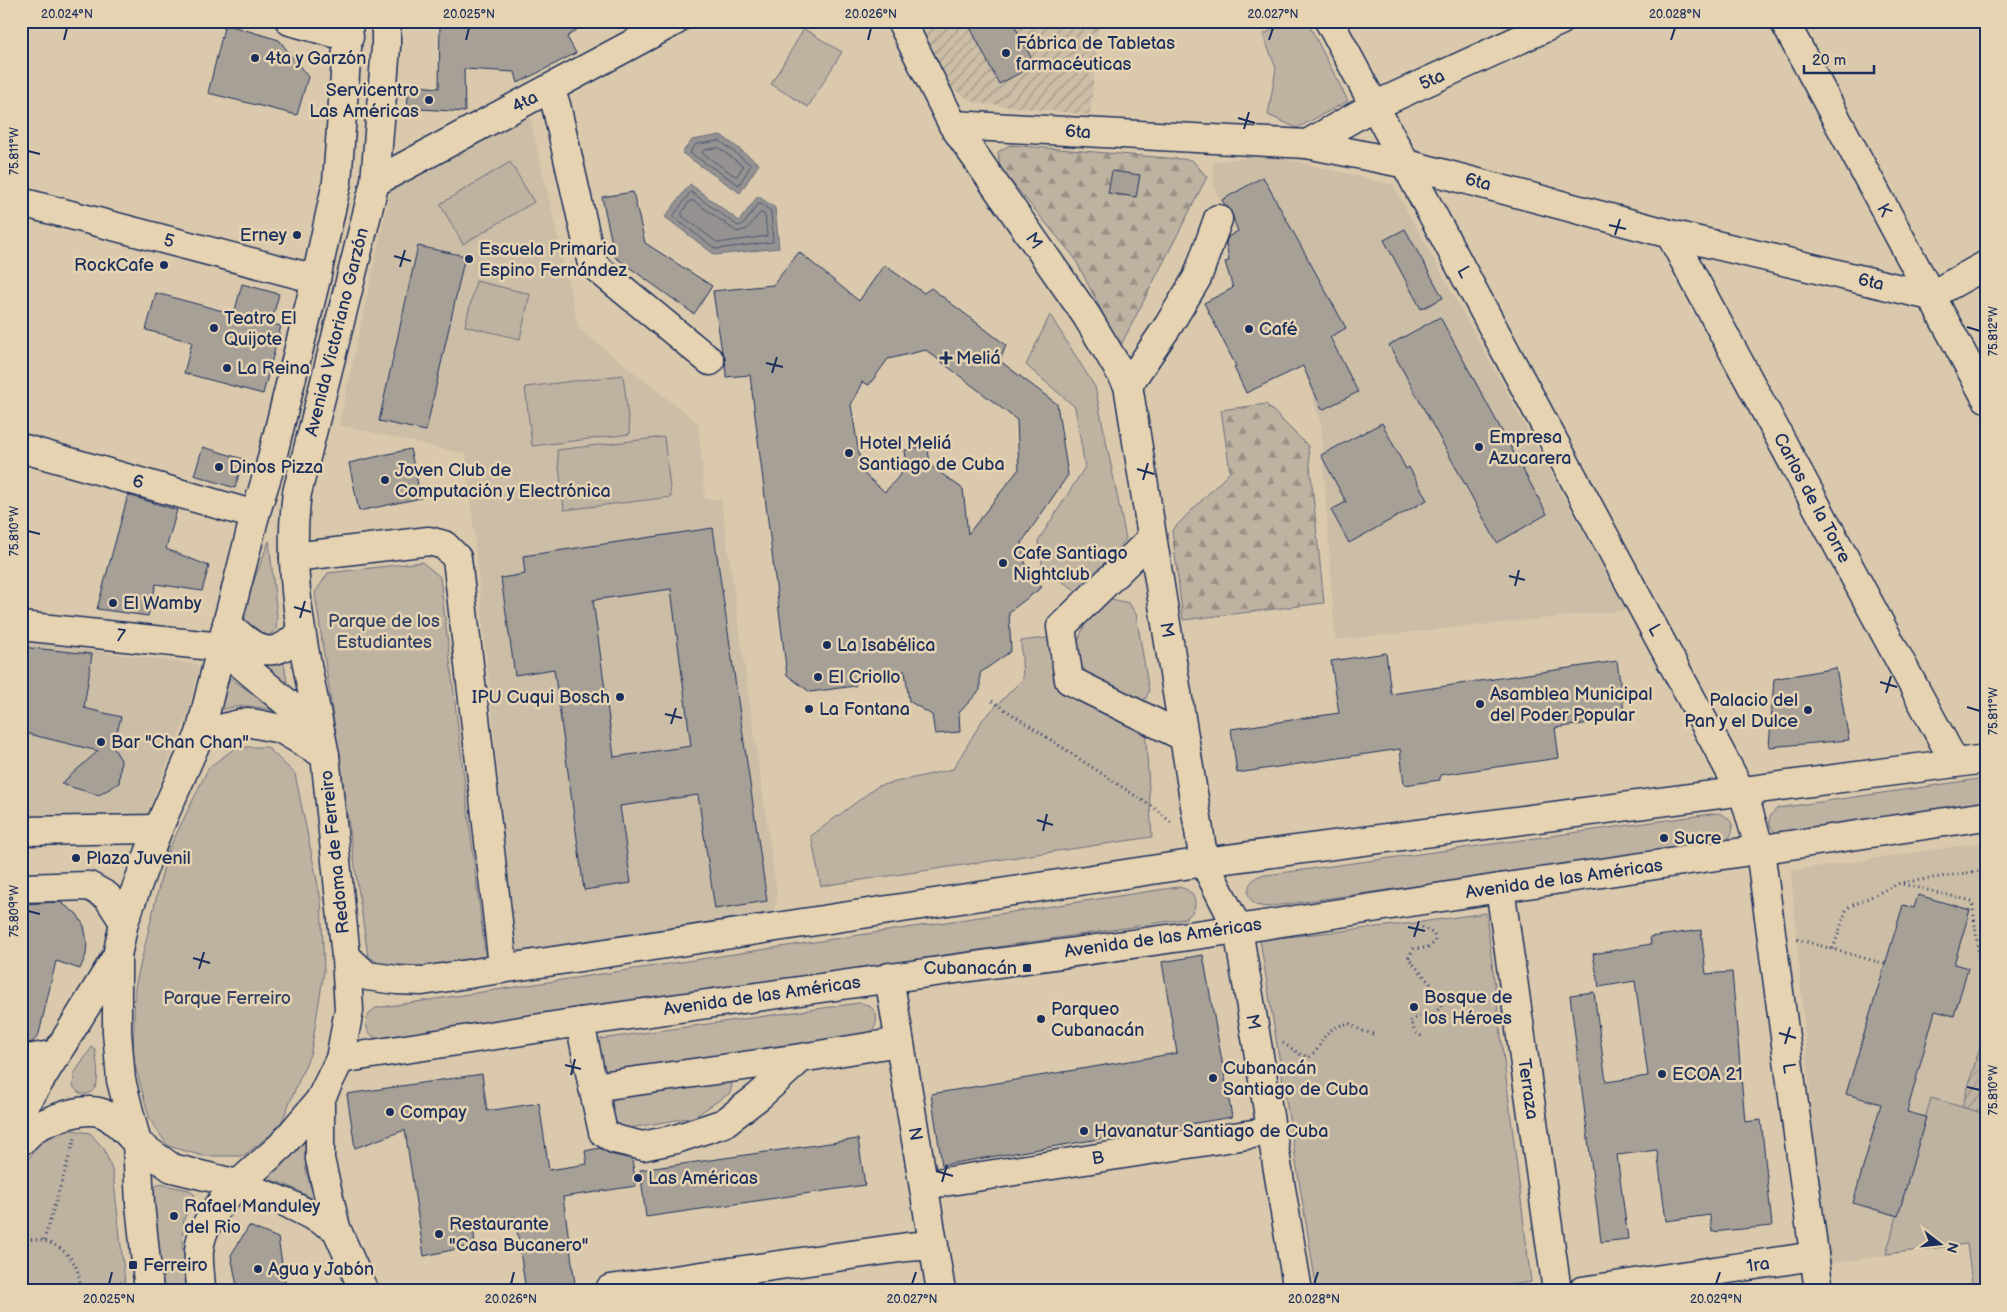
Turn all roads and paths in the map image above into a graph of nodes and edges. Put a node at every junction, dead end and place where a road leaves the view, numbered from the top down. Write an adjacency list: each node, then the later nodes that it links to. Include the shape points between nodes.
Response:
1 (290, 21): 8 (street)
2 (386, 21): 14 (street, Avenida Victoriano Garzón)
3 (675, 21): 9 (street, 4ta)
4 (901, 21): 11 (street, M)
5 (1329, 21): 10 (street, L)
6 (1560, 21): 10 (street, 5ta)
7 (1784, 21): 20 (street, K)
8 (349, 29): 19 (street, Avenida Victoriano Garzón, via 337,182)
9 (549, 90): 14 (street, 4ta); 21 (street, via 556,105 592,264)
10 (1374, 106): 12 (street, 5ta); 13 (street, L)
11 (953, 125): 12 (street, 6ta); 22 (street, M, via 1086,315)
12 (1306, 144): 13 (street, 6ta)
13 (1407, 164): 17 (street, 6ta); 37 (street, L)
14 (375, 182): 27 (street, Avenida Victoriano Garzón, via 296,493)
15 (21, 202): 19 (street, 5)
16 (1218, 219): 22 (street, via 1197,278)
17 (1670, 234): 20 (street, 6ta); 36 (street, Carlos de la Torre)
18 (1986, 265): 20 (street)
19 (316, 279): 25 (street, Avenida Victoriano Garzón)
20 (1930, 296): 23 (street, K)
21 (710, 361)
22 (1128, 385): 26 (street, M)
23 (1986, 398)
24 (21, 448): 25 (street, 6)
25 (255, 515): 30 (street, Avenida Victoriano Garzón)
26 (1152, 538): 33 (street, M); 33 (street, via 1061,627 1069,680)
27 (294, 557): 29 (street, Avenida Victoriano Garzón); 56 (street, via 429,541 444,545 457,558)
28 (21, 626): 30 (street, 7)
29 (300, 632): 30 (street, via 290,643 273,651 253,648); 34 (street, Avenida Victoriano Garzón)
30 (224, 635): 32 (street, Avenida Victoriano Garzón); 34 (street)
31 (992, 701): 39 (path, via 1160,812)
32 (200, 734): 34 (street, Redoma de Ferreiro, via 247,722); 40 (street)
33 (1184, 736): 43 (street, M)
34 (323, 743): 54 (street, Redoma de Ferreiro)
35 (1986, 758): 36 (street)
36 (1955, 763): 37 (street)
37 (1743, 792): 42 (street, L); 43 (street)
38 (1986, 816): 42 (street, Avenida de las Américas)
39 (1172, 825)
40 (158, 829): 41 (street); 48 (street)
41 (21, 831)
42 (1760, 850): 47 (street, Avenida de las Américas); 51 (street, L)
43 (1204, 862): 50 (street, M); 56 (street)
44 (1986, 870): 45 (path)
45 (1900, 883): 52 (path, via 1847,908); 58 (path, via 1972,901)
46 (21, 888): 48 (street, via 88,886 107,896)
47 (1500, 888): 50 (street, Avenida de las Américas); 89 (street, Terraza)
48 (124, 922): 53 (street)
49 (1414, 923): 61 (path, via 1434,934 1435,942 1427,948 1414,948 1408,958 1435,989 1441,1006 1436,1012 1422,1014 1410,1021 1415,1032)
50 (1238, 929): 57 (street, Avenida de las Américas); 71 (street, M)
51 (1773, 942): 52 (path, via 1796,938); 81 (street, L)
52 (1833, 949): 55 (path)
53 (117, 956): 64 (street); 73 (street, via 120,1080)
54 (346, 957): 56 (street, via 368,976 397,980 422,981); 66 (street, Redoma de Ferreiro, via 349,1010)
55 (1886, 964)
56 (501, 969)
57 (889, 978): 59 (street, Avenida de las Américas); 63 (street, N)
58 (1986, 1012)
59 (580, 1022): 66 (street, Avenida de las Américas); 68 (street)
60 (1376, 1035): 62 (path, via 1350,1023 1339,1026 1329,1031 1318,1051 1309,1057)
61 (1424, 1038)
62 (1276, 1039)
63 (899, 1042): 65 (street); 76 (street, N)
64 (57, 1054): 67 (street); 70 (street)
65 (801, 1058): 68 (street); 68 (street, via 724,1123 643,1146 614,1139 603,1132)
66 (340, 1059): 69 (street, Redoma de Ferreiro)
67 (21, 1060)
68 (593, 1087)
69 (320, 1100): 75 (street, Redoma de Ferreiro, via 281,1146); 77 (street, via 320,1158)
70 (21, 1111)
71 (1272, 1131): 76 (street, B); 88 (street, M)
72 (21, 1142): 73 (street, via 34,1129 56,1118 83,1112 101,1113 119,1124)
73 (137, 1143): 75 (street, via 172,1168); 82 (street)
74 (68, 1159): 78 (path)
75 (238, 1184): 77 (street, via 287,1203); 85 (street, Redoma de Ferreiro, via 208,1221 199,1250)
76 (924, 1185): 80 (street, N)
77 (336, 1228): 86 (street)
78 (44, 1240): 79 (path); 84 (path, via 58,1246 70,1257 77,1271)
79 (21, 1241)
80 (934, 1245): 83 (street); 87 (street, N)
81 (1814, 1256): 90 (street, 1ra); 91 (street, L)
82 (148, 1285): 84 (path)
83 (610, 1288)
84 (79, 1289)
85 (201, 1291)
86 (364, 1291)
87 (941, 1291)
88 (1298, 1291)
89 (1556, 1291)
90 (1582, 1291)
91 (1819, 1291)

